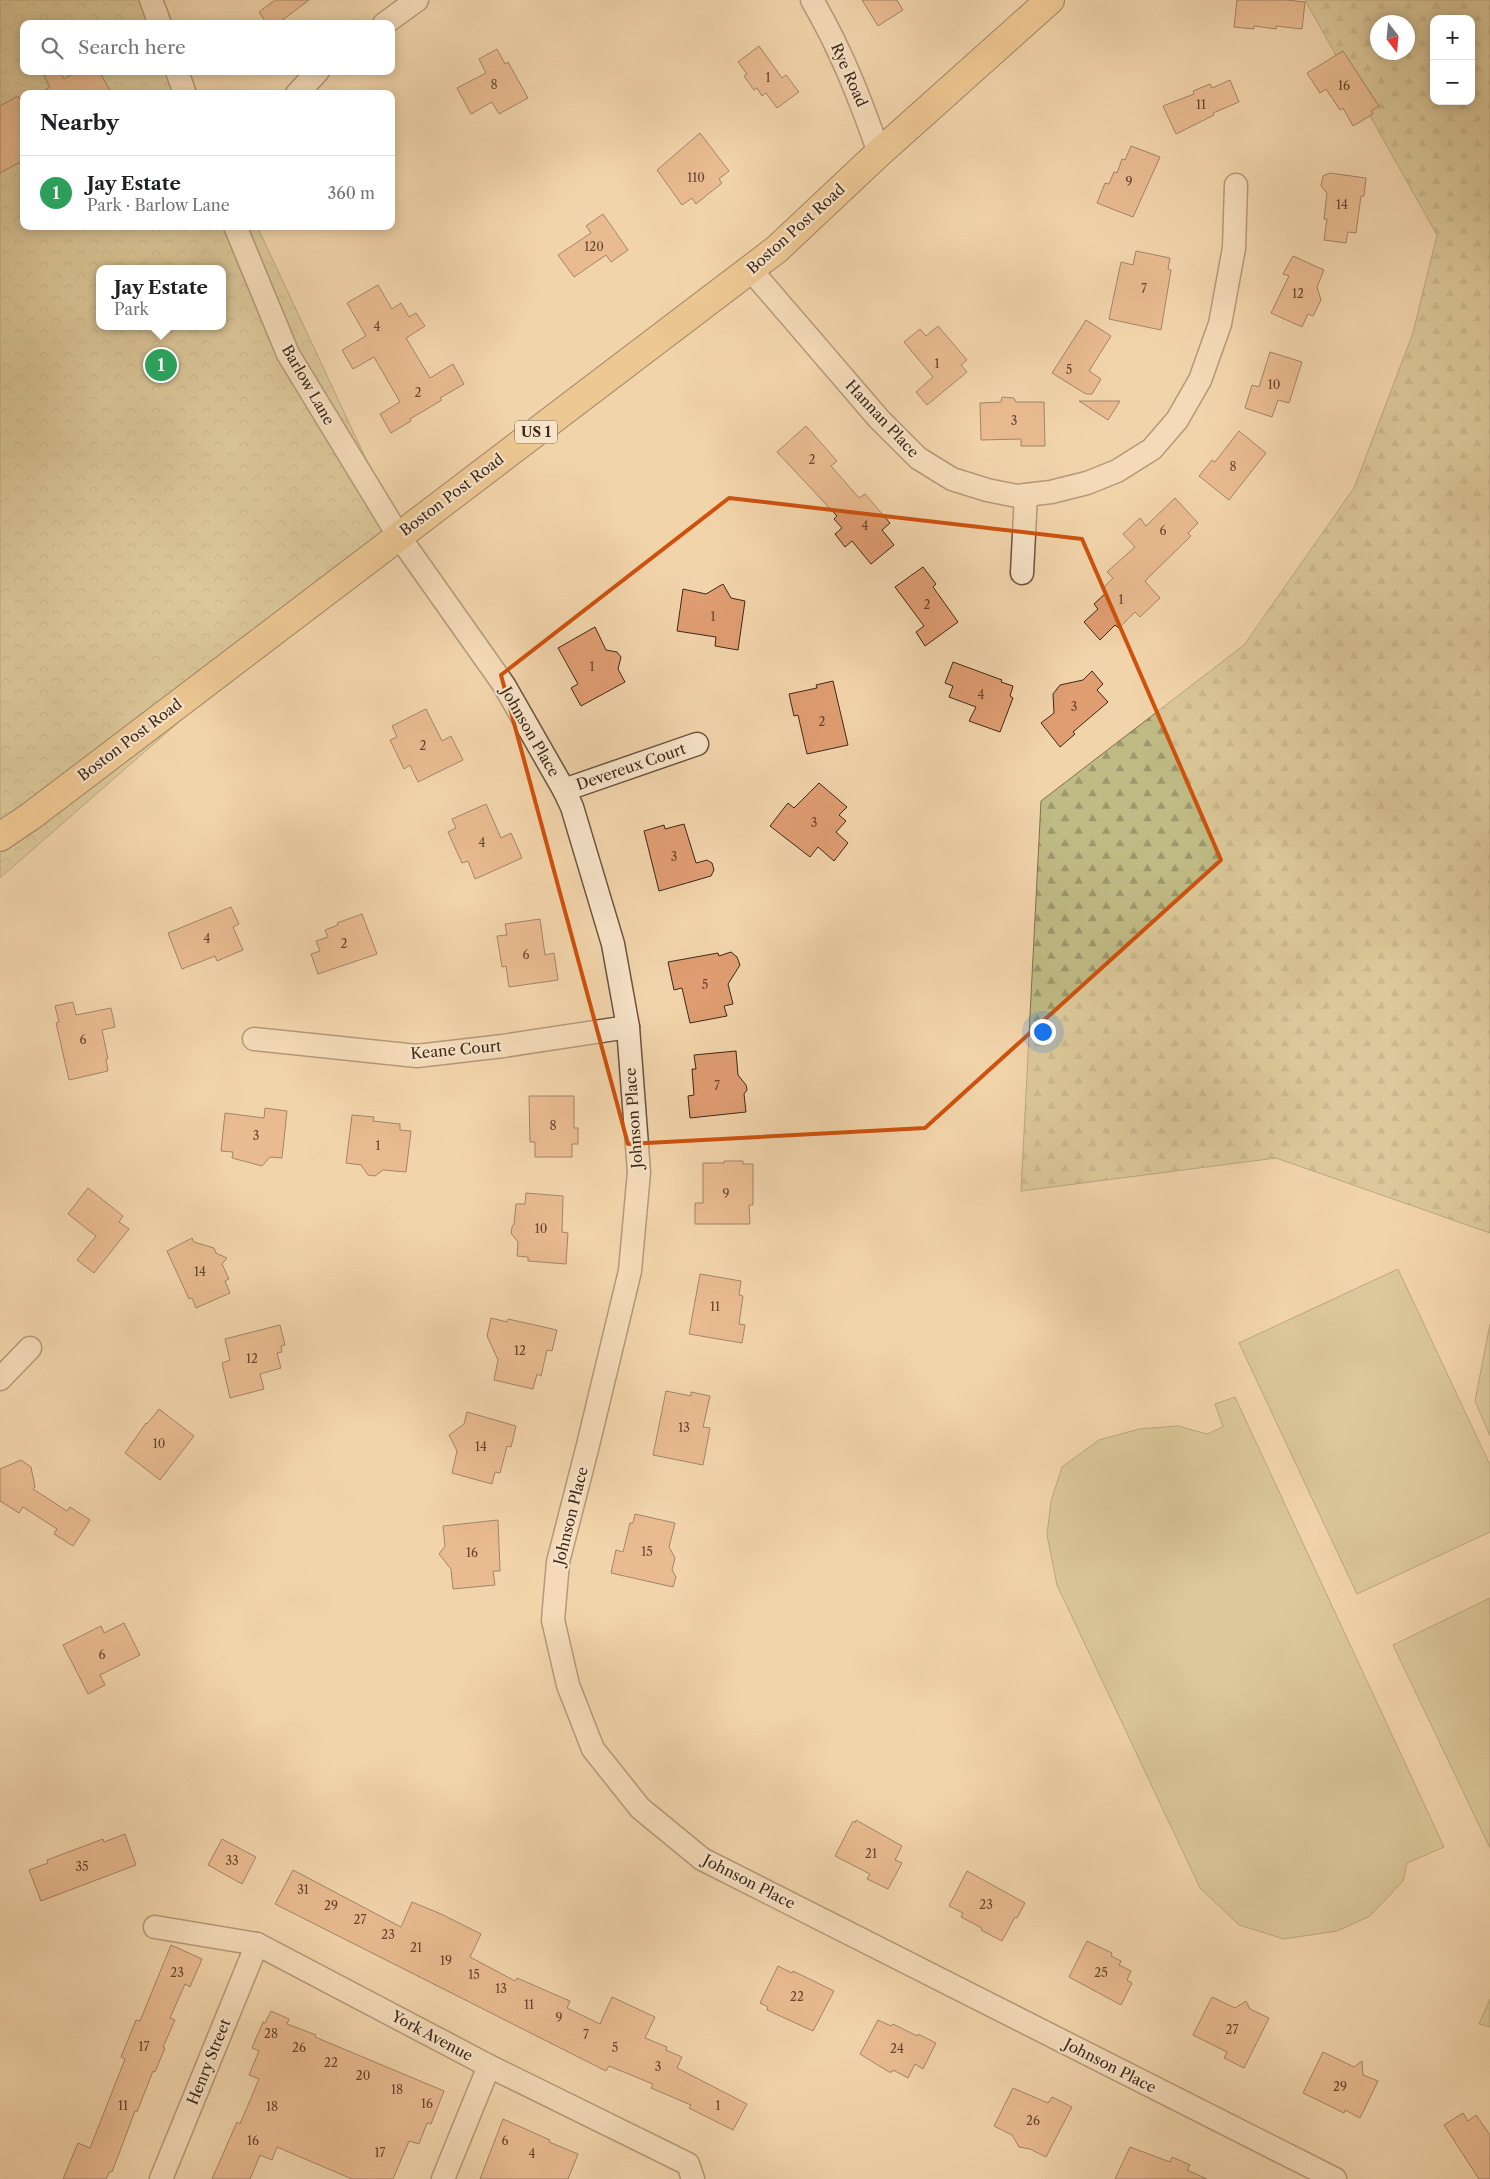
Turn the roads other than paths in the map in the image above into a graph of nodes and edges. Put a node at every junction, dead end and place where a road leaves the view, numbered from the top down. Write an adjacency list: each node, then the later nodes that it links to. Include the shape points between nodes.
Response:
1 (151, 0): 5 (street)
2 (417, 0): 6 (street)
3 (812, 0): 11 (street, Rye Road, via 858,90)
4 (1050, 0): 11 (main road, Boston Post Road / US 1)
5 (158, 20)
6 (390, 20)
7 (178, 75): 9 (street)
8 (314, 75): 10 (street)
9 (184, 90)
10 (301, 90)
11 (879, 152): 14 (main road, Boston Post Road / US 1, via 778,249)
12 (1236, 185): 15 (street, Hannan Place, via 1234,248 1220,324 1200,380 1177,420 1152,449 1117,471 1087,483)
13 (237, 230): 16 (street, Barlow Lane, via 288,354)
14 (750, 270): 15 (street, Hannan Place, via 879,419 918,458 952,479 987,490); 16 (main road, Boston Post Road / US 1)
15 (1026, 495): 17 (street)
16 (398, 535): 19 (street, Johnson Place, via 504,685); 20 (main road, Boston Post Road / US 1)
17 (1022, 573)
18 (698, 744): 19 (street, Devereux Court)
19 (564, 790): 21 (street, Johnson Place, via 613,944)
20 (0, 837)
21 (628, 1028): 22 (street, Keane Court, via 417,1056); 31 (street, Johnson Place, via 638,1172 630,1271 558,1562 553,1620 568,1685 593,1749 640,1808 702,1859)
22 (254, 1038)
23 (30, 1348): 24 (street)
24 (0, 1379)
25 (155, 1927): 26 (street, York Avenue)
26 (258, 1944): 27 (street, York Avenue); 28 (street, Henry Street)
27 (489, 2066): 29 (street); 30 (street, York Avenue, via 688,2164)
28 (161, 2179)
29 (443, 2179)
30 (693, 2179)
31 (1335, 2179)

